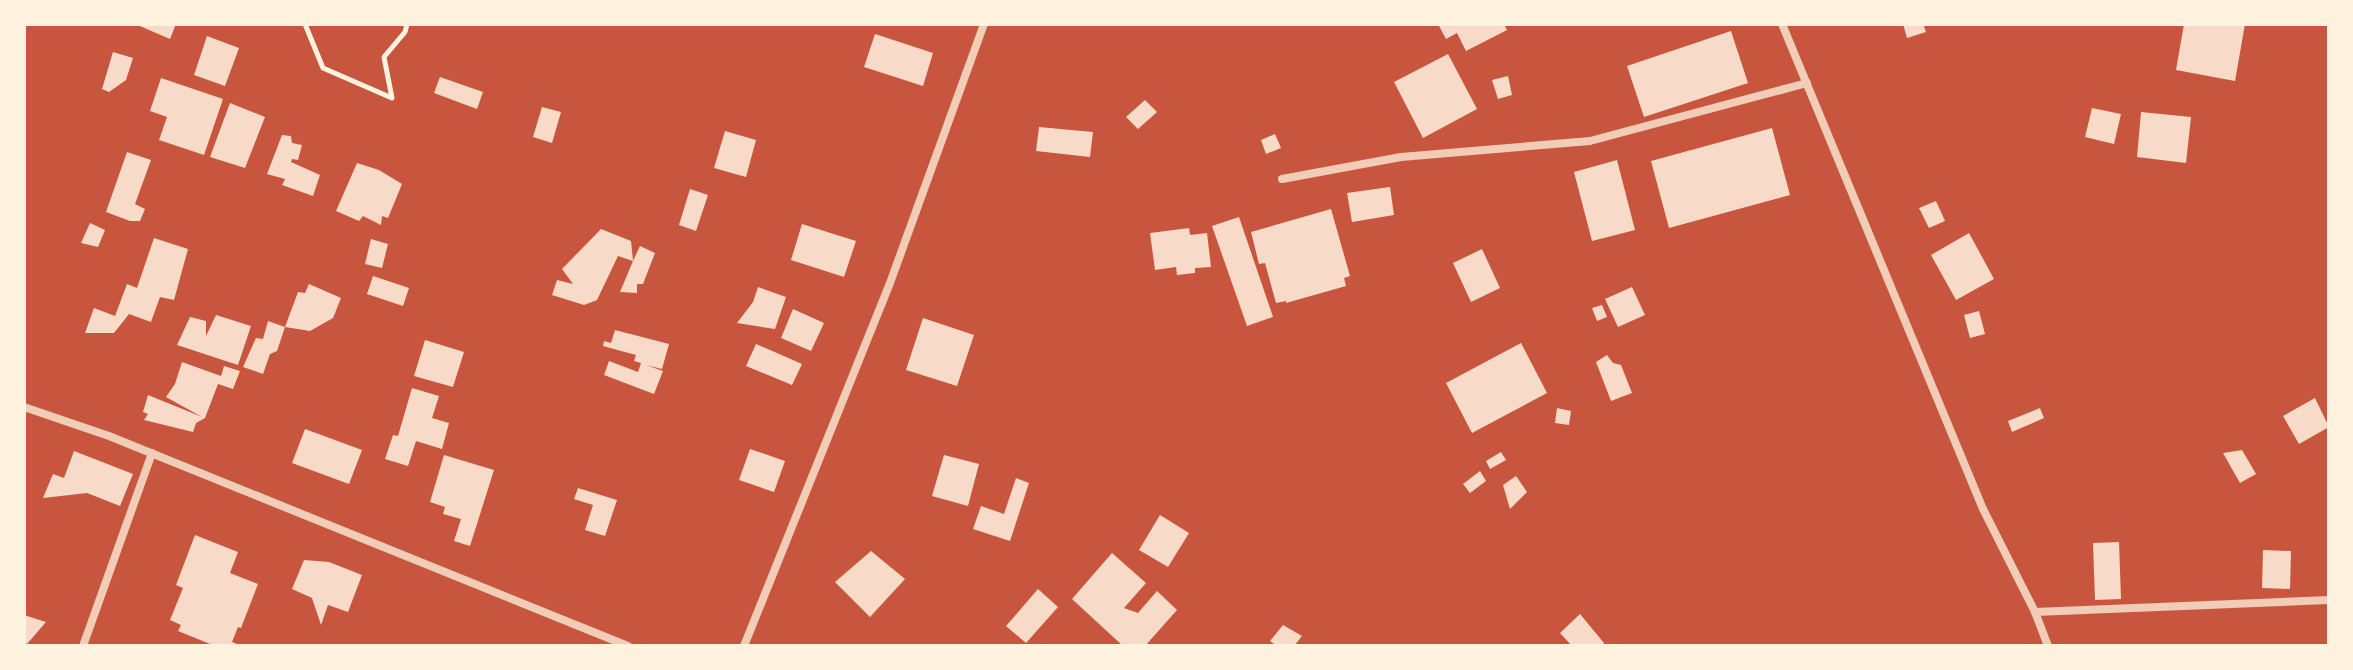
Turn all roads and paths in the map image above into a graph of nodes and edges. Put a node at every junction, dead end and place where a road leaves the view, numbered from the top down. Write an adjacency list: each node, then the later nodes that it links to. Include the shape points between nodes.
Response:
1 (305, 24): 2 (path, via 323,68 392,98 384,57)
2 (407, 24)
3 (984, 24): 13 (street, via 890,283)
4 (1782, 24): 5 (street)
5 (1807, 83): 6 (street, via 1590,141 1401,157); 10 (street, via 1983,509)
6 (1282, 179)
7 (24, 407): 8 (street)
8 (152, 453): 11 (street); 12 (street)
9 (2329, 600): 10 (street)
10 (2035, 612): 14 (street)
11 (83, 646)
12 (628, 646)
13 (744, 646)
14 (2048, 646)

